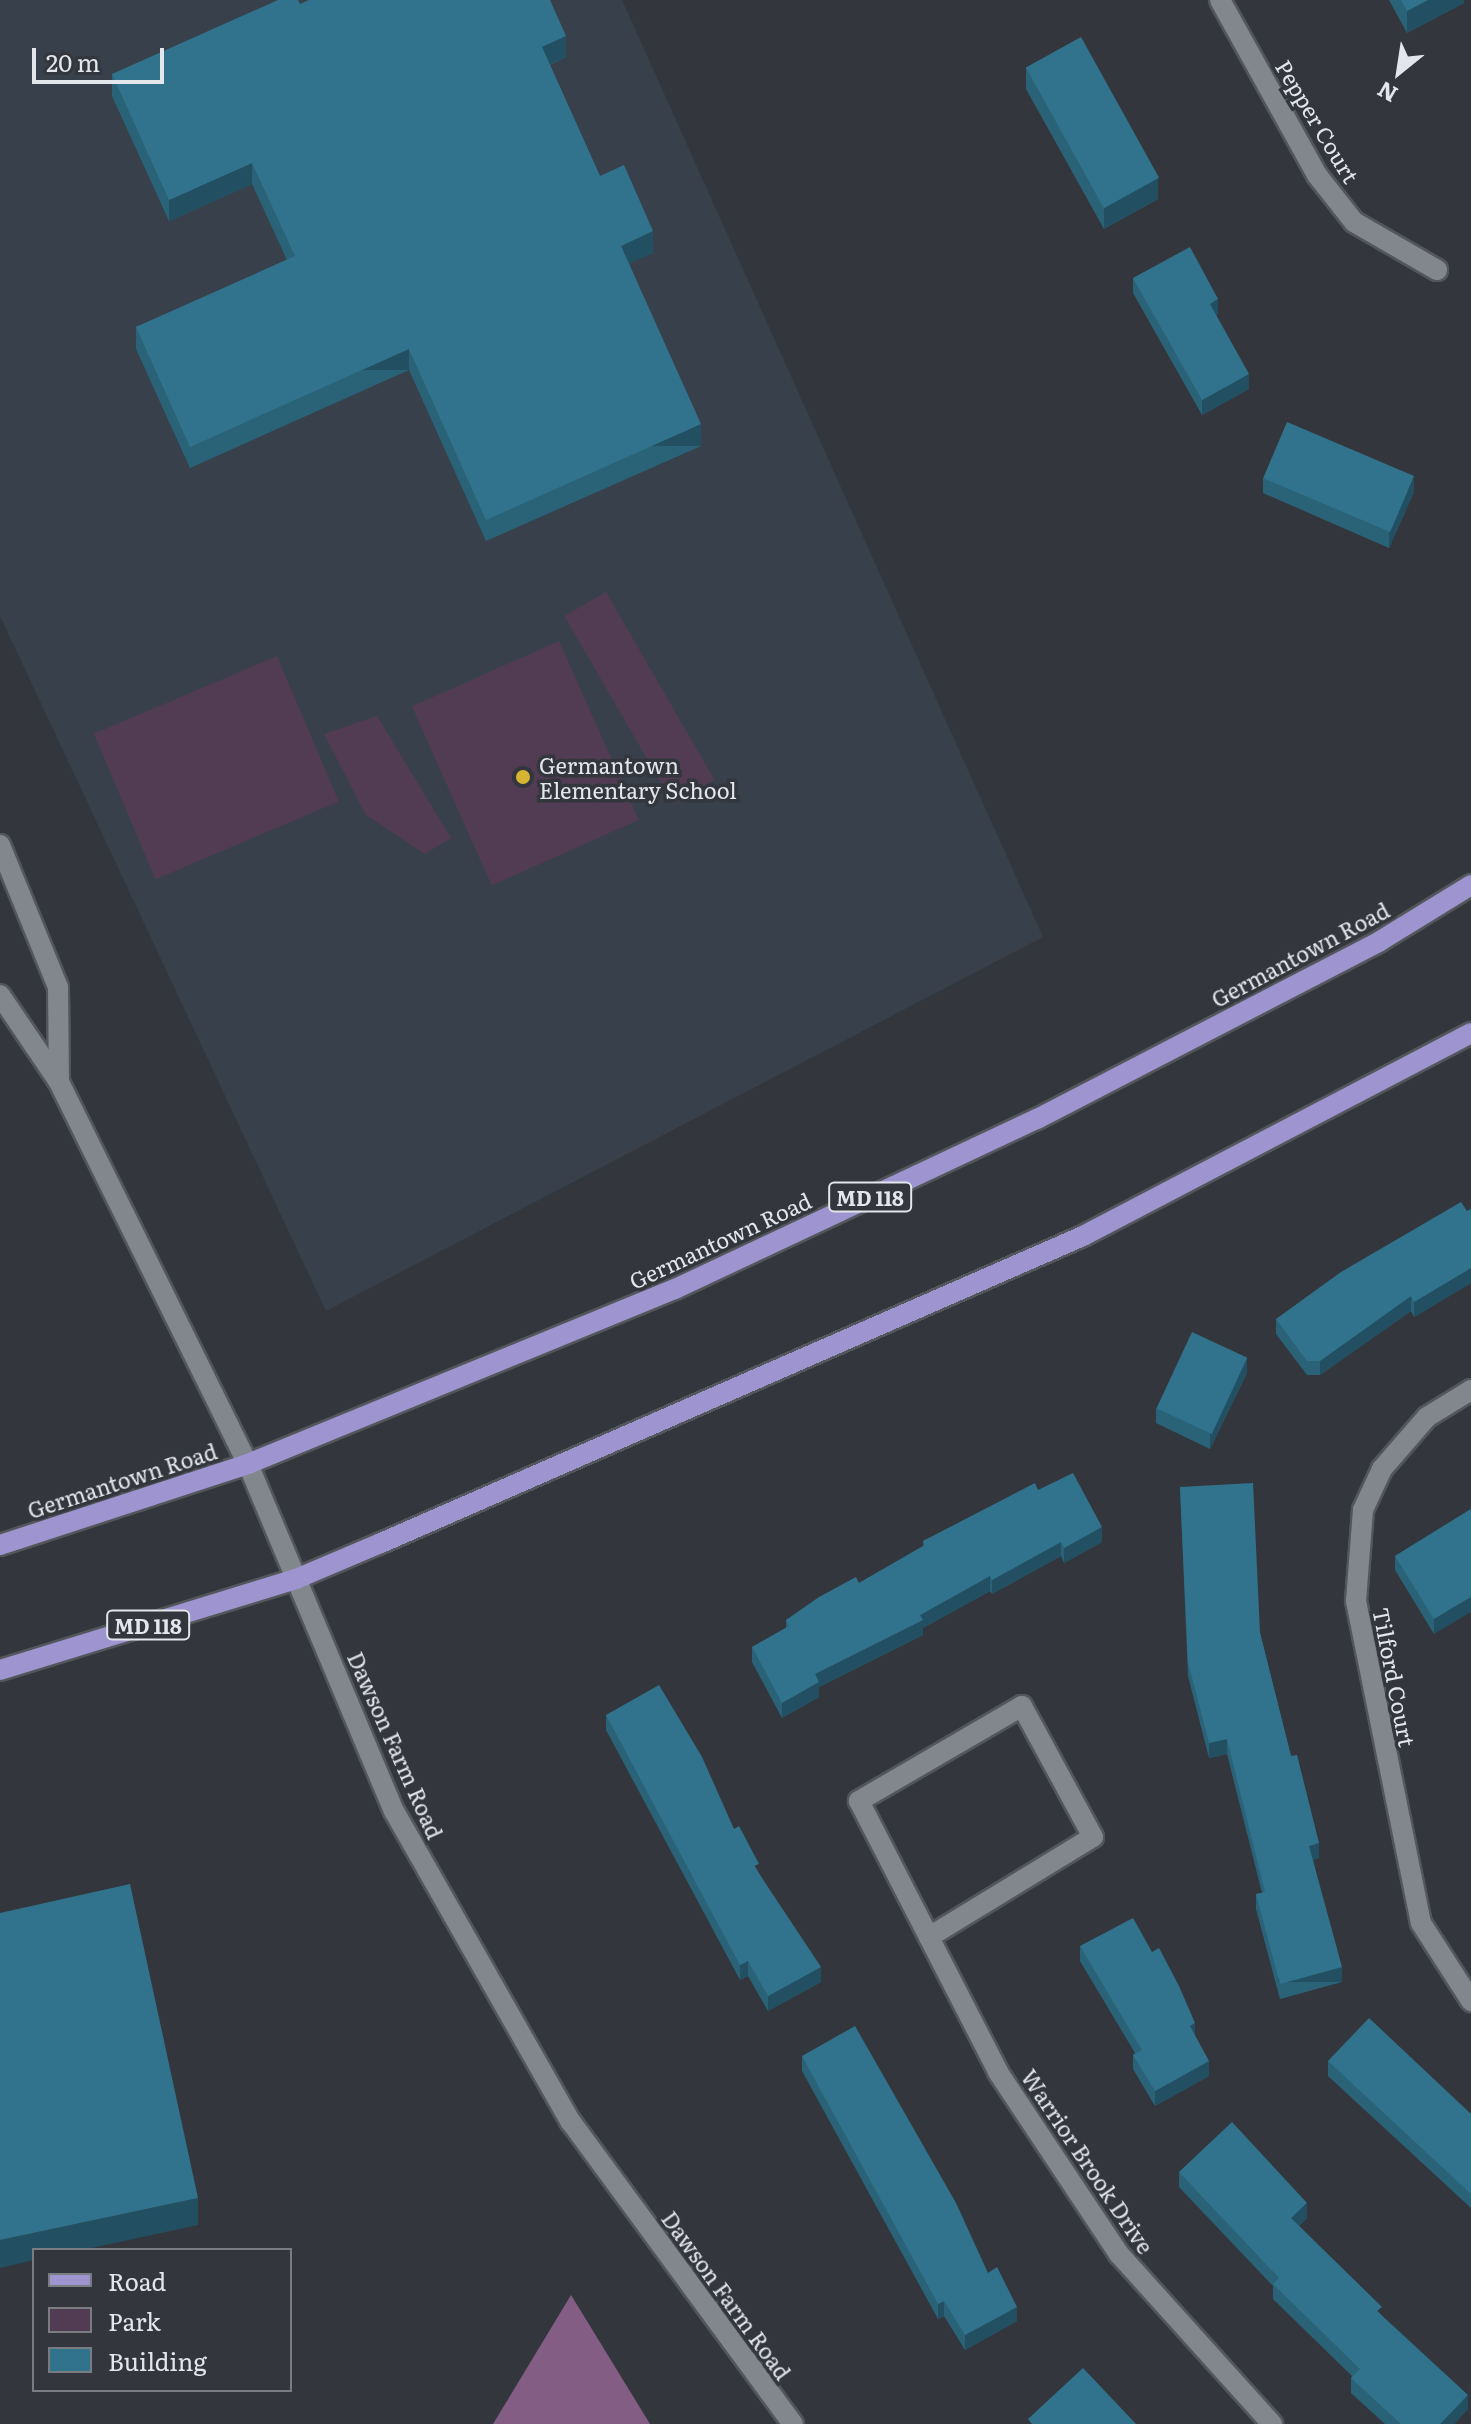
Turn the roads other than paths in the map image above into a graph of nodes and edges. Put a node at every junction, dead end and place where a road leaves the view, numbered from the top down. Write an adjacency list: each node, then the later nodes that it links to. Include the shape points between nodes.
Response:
1 (1220, 0): 2 (street, Pepper Court, via 1317,175 1354,222)
2 (1437, 270)
3 (0, 845): 7 (street, Dawson Farm Road, via 58,987)
4 (1471, 885): 9 (main road, Germantown Road / MD 118, via 1380,941 1037,1119 675,1289)
5 (0, 995): 7 (street, Dawson Farm Road)
6 (1471, 1033): 11 (main road, MD 118, via 1083,1236)
7 (59, 1082): 9 (street, Dawson Farm Road)
8 (1471, 1390): 14 (street, Tilford Court, via 1427,1417 1382,1469 1363,1510 1356,1601 1421,1923)
9 (248, 1464): 10 (main road, Germantown Road / MD 118); 11 (street, Dawson Farm Road)
10 (0, 1545)
11 (296, 1579): 12 (main road, MD 118); 15 (street, Dawson Farm Road, via 394,1811 571,2122)
12 (0, 1670)
13 (929, 1937): 13 (street, Warrior Brook Drive, via 859,1801 1022,1706 1093,1837); 16 (street, Warrior Brook Drive, via 998,2072 1119,2254)
14 (1471, 2001)
15 (793, 2424)
16 (1272, 2424)

